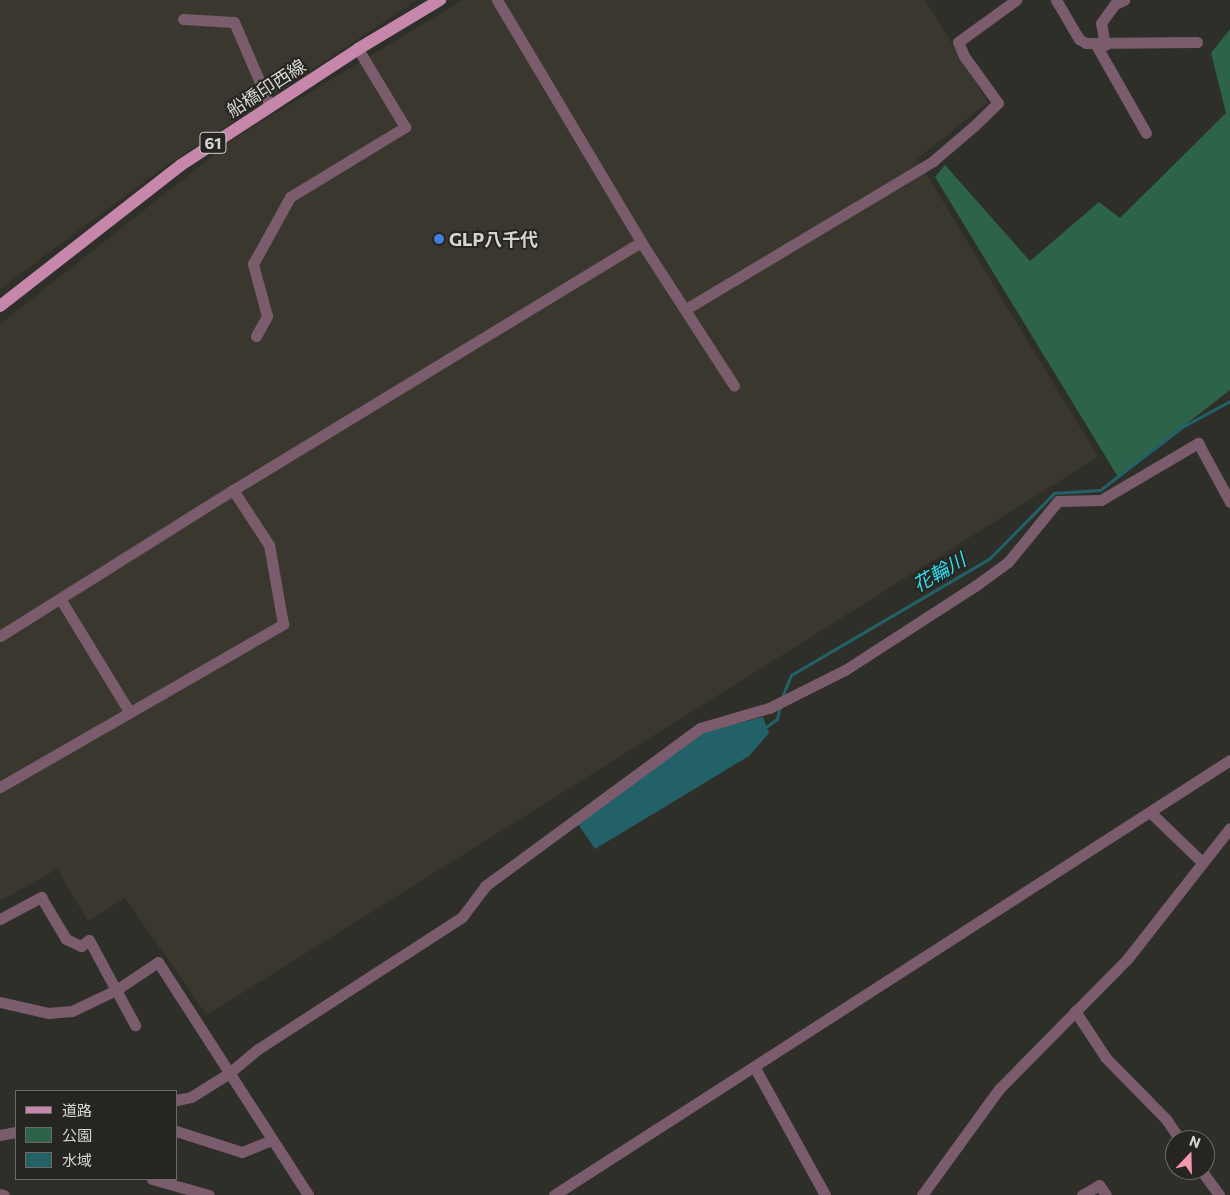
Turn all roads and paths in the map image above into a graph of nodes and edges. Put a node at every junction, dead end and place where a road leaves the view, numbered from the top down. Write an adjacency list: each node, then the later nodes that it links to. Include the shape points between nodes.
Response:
1 (440, 0): 9 (main road, 船橋印西線 / 61)
2 (497, 0): 12 (street)
3 (1016, 0): 14 (street, via 958,42 964,56 998,103 974,126 933,160)
4 (1056, 0): 8 (street, via 1080,39)
5 (1124, 0): 8 (street, via 1115,4 1102,23)
6 (183, 19): 10 (street, via 234,22)
7 (1197, 42): 8 (street)
8 (1100, 45): 11 (street)
9 (358, 49): 10 (main road, 船橋印西線 / 61); 15 (street, via 405,127 290,197 252,264 267,316)
10 (270, 106): 13 (main road, 船橋印西線 / 61, via 181,165)
11 (1146, 133)
12 (641, 242): 14 (street); 17 (street)
13 (0, 306)
14 (686, 308): 16 (street)
15 (256, 336)
16 (734, 386)
17 (233, 490): 19 (street); 21 (street, via 270,545 283,624)
18 (1230, 502): 33 (street, via 1198,443 1101,500 1058,501 1008,562 975,586 845,670 769,708 700,728 485,886 462,917 258,1049)
19 (61, 600): 20 (street); 21 (street)
20 (0, 636)
21 (130, 713): 23 (street)
22 (1230, 760): 24 (street)
23 (0, 787)
24 (1150, 812): 26 (street); 32 (street)
25 (1230, 828): 26 (street)
26 (1202, 862): 30 (street, via 1128,958)
27 (0, 919): 28 (street, via 41,896 66,939 81,946 89,940)
28 (116, 990): 29 (street, via 72,1011 48,1013); 31 (street); 33 (street, via 158,962)
29 (0, 1002)
30 (1074, 1011): 35 (street, via 1106,1058); 48 (street, via 999,1089)
31 (135, 1025)
32 (755, 1068): 46 (street); 47 (street)
33 (228, 1074): 34 (street, via 191,1097); 39 (street)
34 (178, 1100)
35 (1173, 1130)
36 (15, 1132): 38 (street)
37 (178, 1132): 39 (street, via 242,1152)
38 (0, 1135)
39 (272, 1140): 45 (street)
40 (156, 1180): 44 (street)
41 (1208, 1180): 51 (street)
42 (0, 1194): 43 (street)
43 (4, 1195)
44 (209, 1195)
45 (308, 1195)
46 (554, 1195)
47 (825, 1195)
48 (922, 1195)
49 (1082, 1195): 50 (street, via 1099,1185)
50 (1106, 1195)
51 (1218, 1195)

